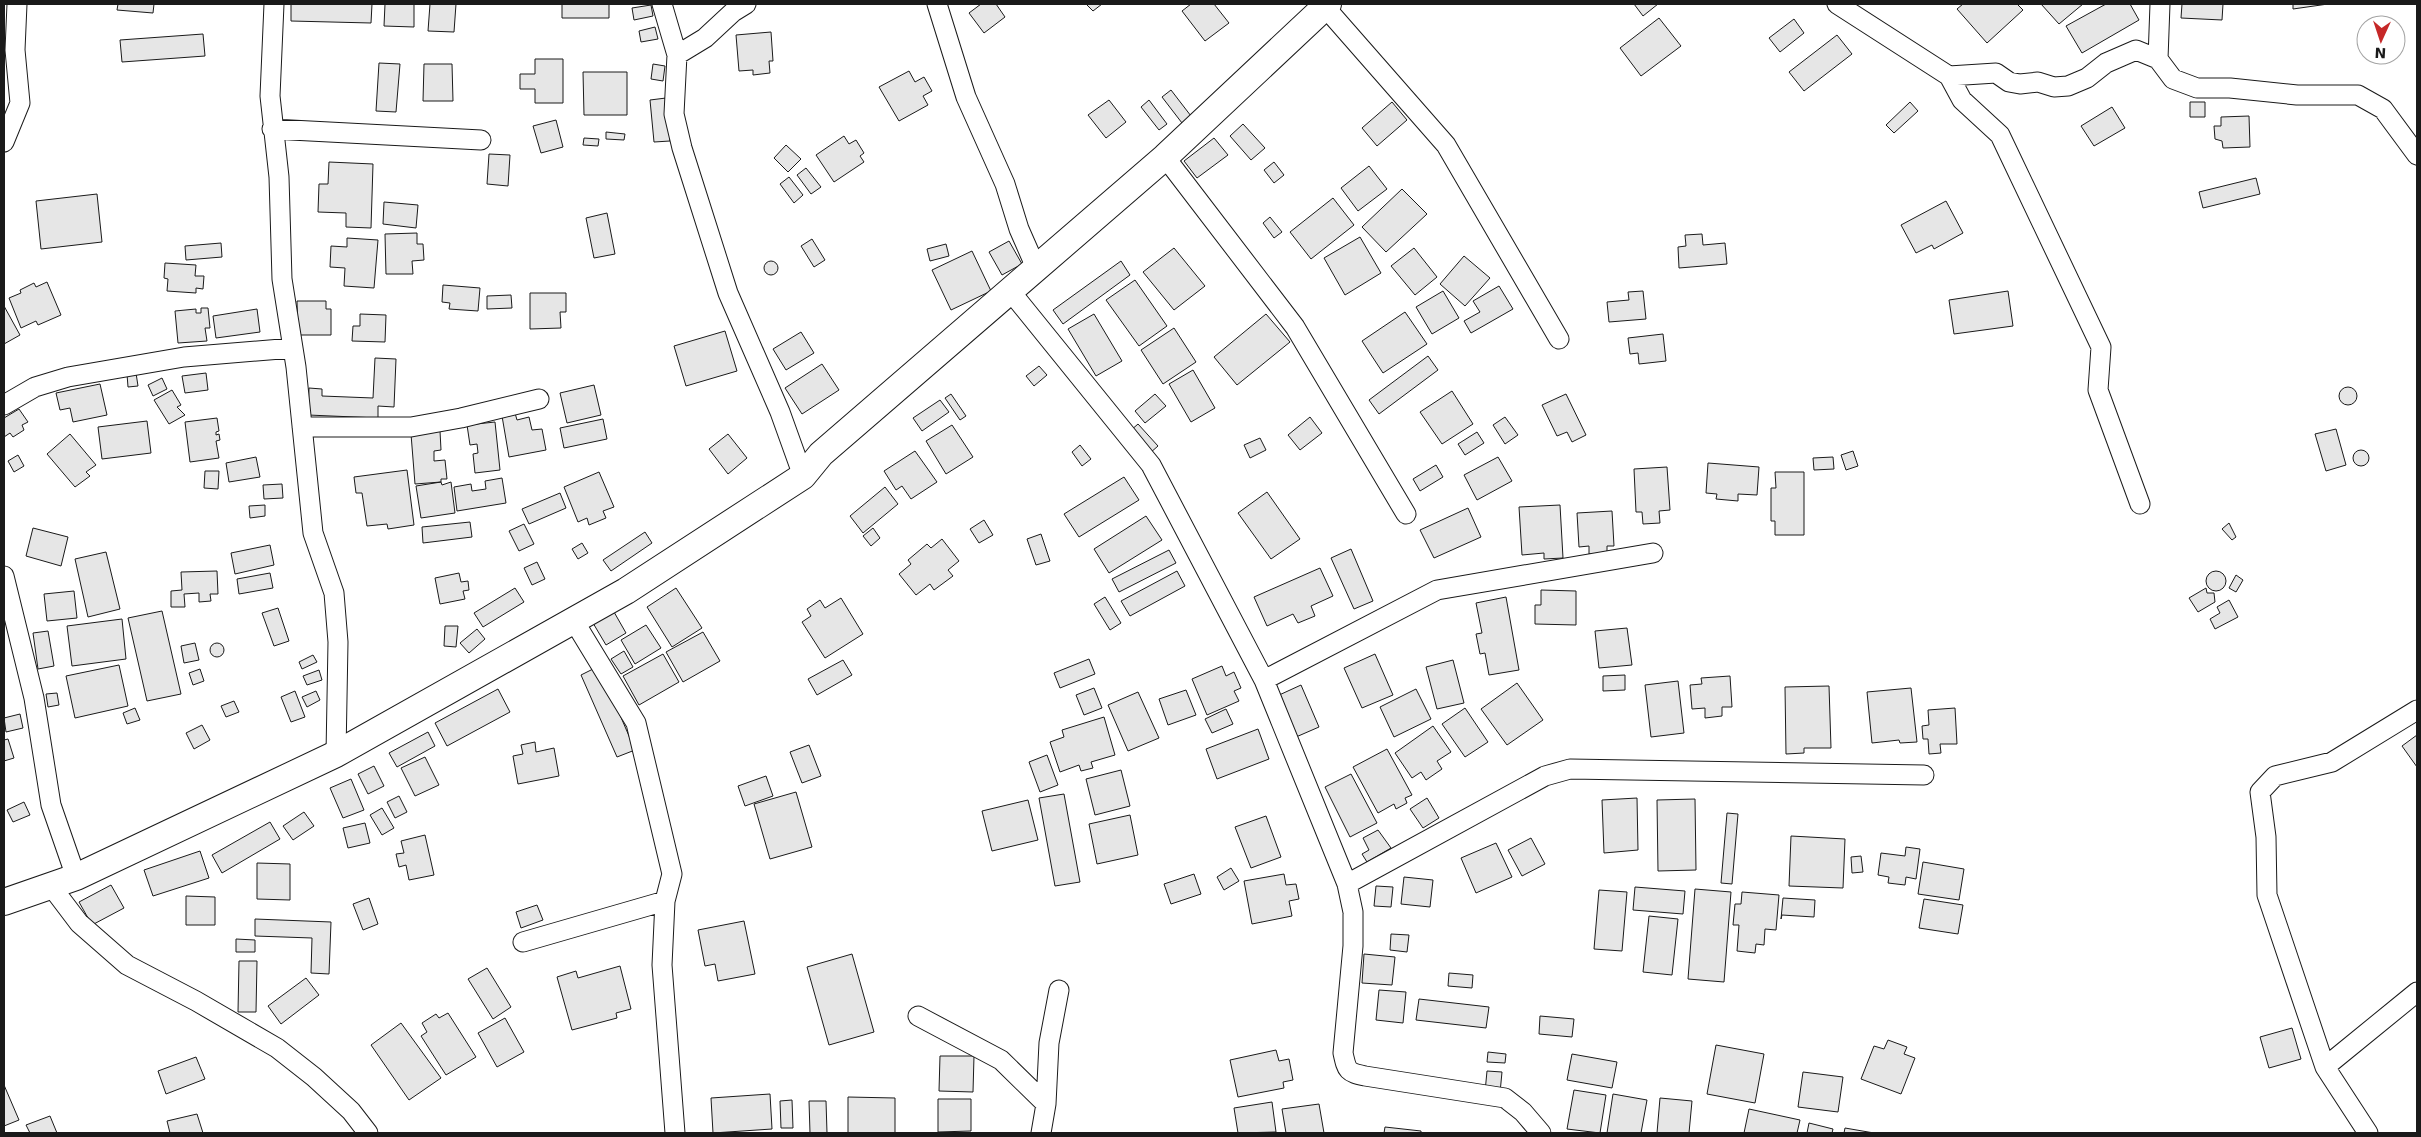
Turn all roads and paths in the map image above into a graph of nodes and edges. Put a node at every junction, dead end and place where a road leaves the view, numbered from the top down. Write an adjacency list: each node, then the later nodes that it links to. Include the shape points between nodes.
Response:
1 (17, 4): 9 (street)
2 (274, 4): 13 (street, via 270,96)
3 (662, 4): 10 (street)
4 (746, 4): 10 (street, via 705,38)
5 (937, 4): 18 (street, via 966,97 1005,184 1019,229)
6 (1837, 4): 12 (street)
7 (2160, 4): 11 (street)
8 (1326, 5): 17 (street); 20 (street, via 1446,145)
9 (9, 49): 15 (street, via 20,103)
10 (677, 55): 25 (street, via 674,114 682,148 728,293 780,412)
11 (2158, 59): 12 (street, via 2136,50 2068,86 2054,87 2038,82 2020,84 1996,73); 16 (street, via 2172,79 2198,88 2297,96 2358,95 2383,109)
12 (1949, 76): 26 (street, via 1962,100 2000,135 2101,347 2098,390)
13 (272, 129): 14 (street); 21 (street, via 278,177 282,279)
14 (480, 140)
15 (4, 142)
16 (2417, 155)
17 (1165, 157): 18 (street); 27 (street, via 1295,326)
18 (1037, 270): 19 (street)
19 (1011, 292): 25 (street, via 821,454); 31 (street, via 1151,465)
20 (1559, 339)
21 (293, 348): 23 (street, via 184,357 68,377 35,387); 24 (street)
22 (539, 399): 24 (street, via 411,427)
23 (4, 405)
24 (302, 427): 33 (street, via 313,532 334,593 338,642)
25 (803, 476): 30 (street)
26 (2140, 504)
27 (1406, 514)
28 (1653, 553): 31 (street, via 1437,590)
29 (4, 576): 35 (street, via 34,698 51,805)
30 (574, 621): 33 (street); 38 (street, via 636,723 672,874)
31 (1264, 680): 36 (street)
32 (2417, 710): 44 (street, via 2332,762 2275,776 2260,792 2266,837 2267,895)
33 (336, 754): 35 (street)
34 (1924, 775): 36 (street, via 1570,770 1545,776)
35 (76, 877): 37 (street)
36 (1347, 884): 49 (street, via 1353,912 1343,1053 1346,1067 1351,1073 1365,1076 1505,1098 1523,1112)
37 (51, 886): 39 (street); 46 (street, via 79,923 127,964 276,1048 314,1077)
38 (665, 901): 40 (street); 47 (street, via 662,965)
39 (4, 902)
40 (523, 942)
41 (1059, 990): 45 (street, via 1049,1043)
42 (2417, 992): 44 (street)
43 (918, 1016): 45 (street, via 1001,1060)
44 (2325, 1067): 50 (street)
45 (1046, 1104): 48 (street)
46 (368, 1133)
47 (675, 1133)
48 (1041, 1133)
49 (1541, 1133)
50 (2368, 1133)

